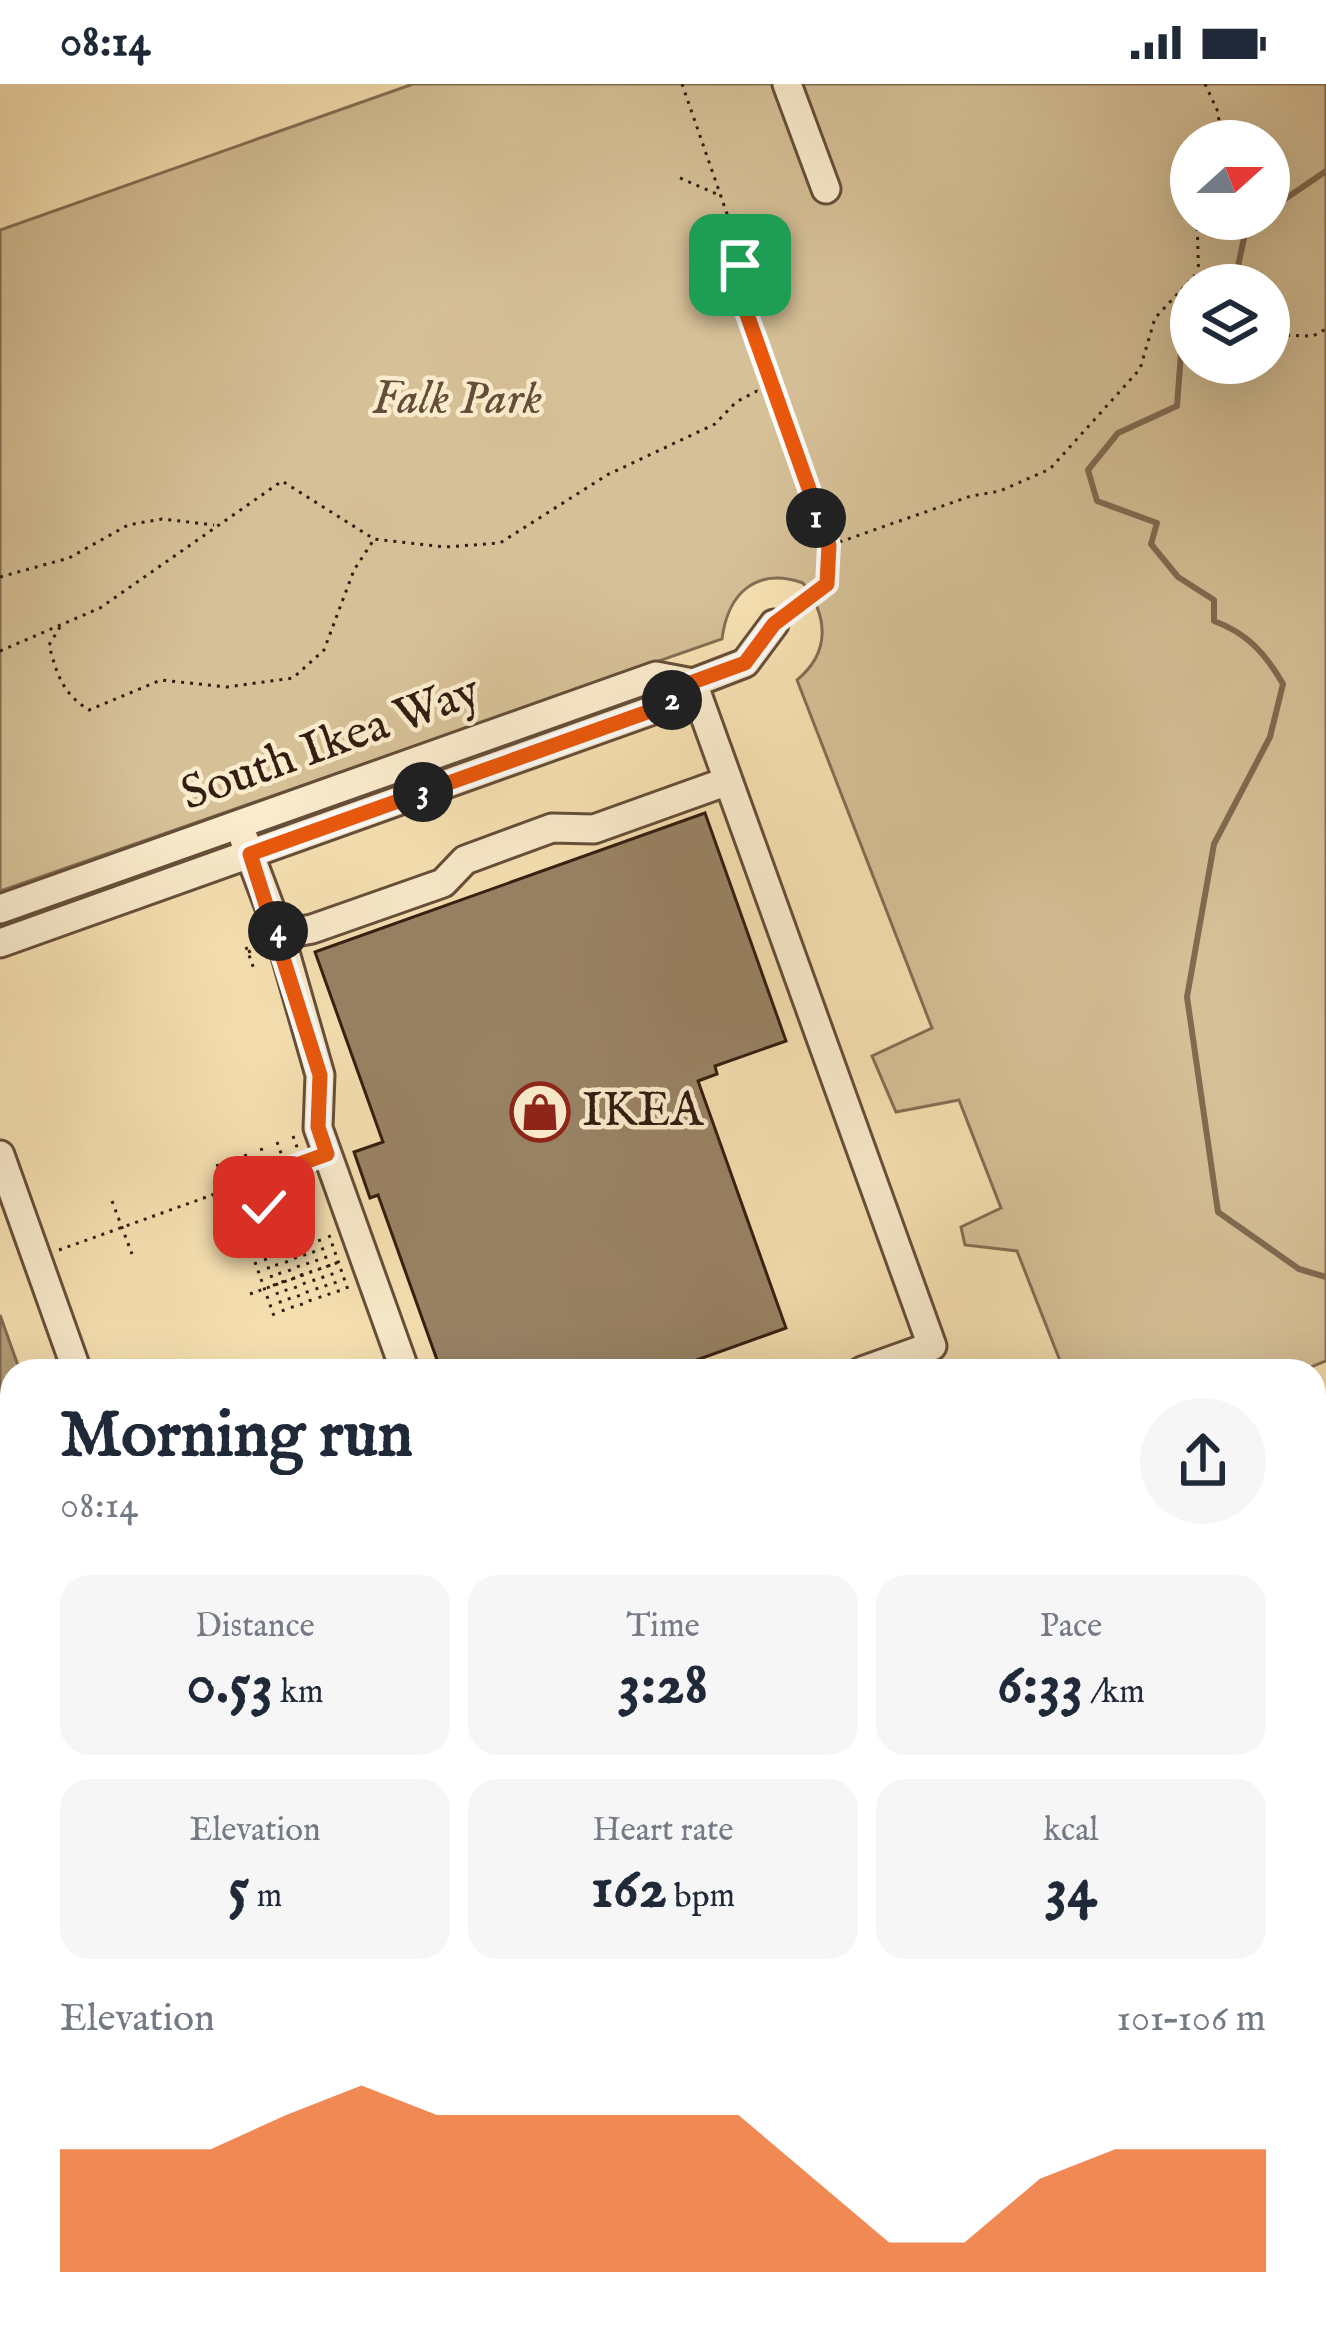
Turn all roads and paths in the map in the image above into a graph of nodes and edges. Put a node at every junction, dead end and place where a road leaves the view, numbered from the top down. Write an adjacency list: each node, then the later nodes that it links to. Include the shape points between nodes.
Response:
1 (682, 84): 7 (path)
2 (787, 84): 6 (street)
3 (1205, 84): 4 (path)
4 (1216, 120)
5 (680, 178): 7 (path)
6 (826, 189)
7 (720, 196): 11 (path)
8 (1170, 302): 14 (path, via 1155,318 1140,369 1050,470)
9 (1326, 329): 10 (path)
10 (1290, 335)
11 (772, 394): 13 (path, via 757,391 736,402 715,424 607,475 500,543 445,548); 14 (path)
12 (216, 525): 13 (path, via 282,482); 15 (path, via 162,518 128,525 69,558); 17 (path, via 100,608)
13 (374, 539): 17 (path, via 324,650 293,678 227,687 160,680 89,710 68,697 55,668 49,645)
14 (829, 545): 16 (path, via 827,584)
15 (0, 577)
16 (774, 624): 19 (street, South Ikea Way, via 745,663)
17 (60, 626): 18 (path)
18 (0, 651)
19 (693, 682): 20 (street); 21 (street, South Ikea Way, via 656,676); 22 (street, South Ikea Way, via 667,705)
20 (728, 781): 24 (street, via 594,829 552,828 465,860 442,883); 81 (street, via 932,1346)
21 (239, 824): 22 (street); 23 (street, South Ikea Way)
22 (250, 854): 24 (street); 25 (street, South Ikea Way)
23 (0, 909)
24 (280, 935): 33 (street, via 320,1075)
25 (0, 943)
26 (246, 947): 27 (path)
27 (254, 969)
28 (293, 1136): 33 (path)
29 (277, 1142): 36 (path)
30 (261, 1148): 37 (path)
31 (245, 1154): 38 (path)
32 (0, 1155): 79 (street)
33 (315, 1158): 36 (path); 40 (path); 59 (street)
34 (230, 1159): 39 (path)
35 (217, 1164): 41 (path)
36 (286, 1168): 37 (path); 42 (path)
37 (271, 1174): 38 (path); 43 (path)
38 (255, 1180): 39 (path); 45 (path)
39 (238, 1185): 41 (path); 46 (path)
40 (312, 1189)
41 (226, 1190): 47 (path); 48 (path)
42 (296, 1195)
43 (280, 1201)
44 (112, 1202): 48 (path)
45 (264, 1207)
46 (248, 1212)
47 (236, 1217)
48 (122, 1227): 54 (path); 56 (path)
49 (328, 1235): 59 (path)
50 (319, 1239): 61 (path)
51 (310, 1242): 62 (path)
52 (301, 1245): 63 (path)
53 (292, 1248): 64 (path)
54 (57, 1250)
55 (283, 1252): 65 (path)
56 (131, 1254)
57 (273, 1255): 66 (path)
58 (265, 1258): 67 (path)
59 (351, 1258): 61 (path); 69 (path); 80 (street)
60 (255, 1262): 68 (path)
61 (329, 1266): 62 (path); 70 (path)
62 (320, 1269): 63 (path); 72 (path)
63 (311, 1272): 64 (path); 73 (path)
64 (302, 1275): 65 (path); 74 (path)
65 (292, 1279): 66 (path); 75 (path)
66 (283, 1282): 67 (path); 76 (path)
67 (274, 1285): 68 (path); 77 (path)
68 (265, 1288): 71 (path); 78 (path)
69 (348, 1290)
70 (339, 1293)
71 (250, 1294)
72 (330, 1297)
73 (321, 1300)
74 (311, 1303)
75 (302, 1306)
76 (293, 1310)
77 (284, 1313)
78 (274, 1316)
79 (73, 1359)
80 (400, 1359)
81 (896, 1359)

